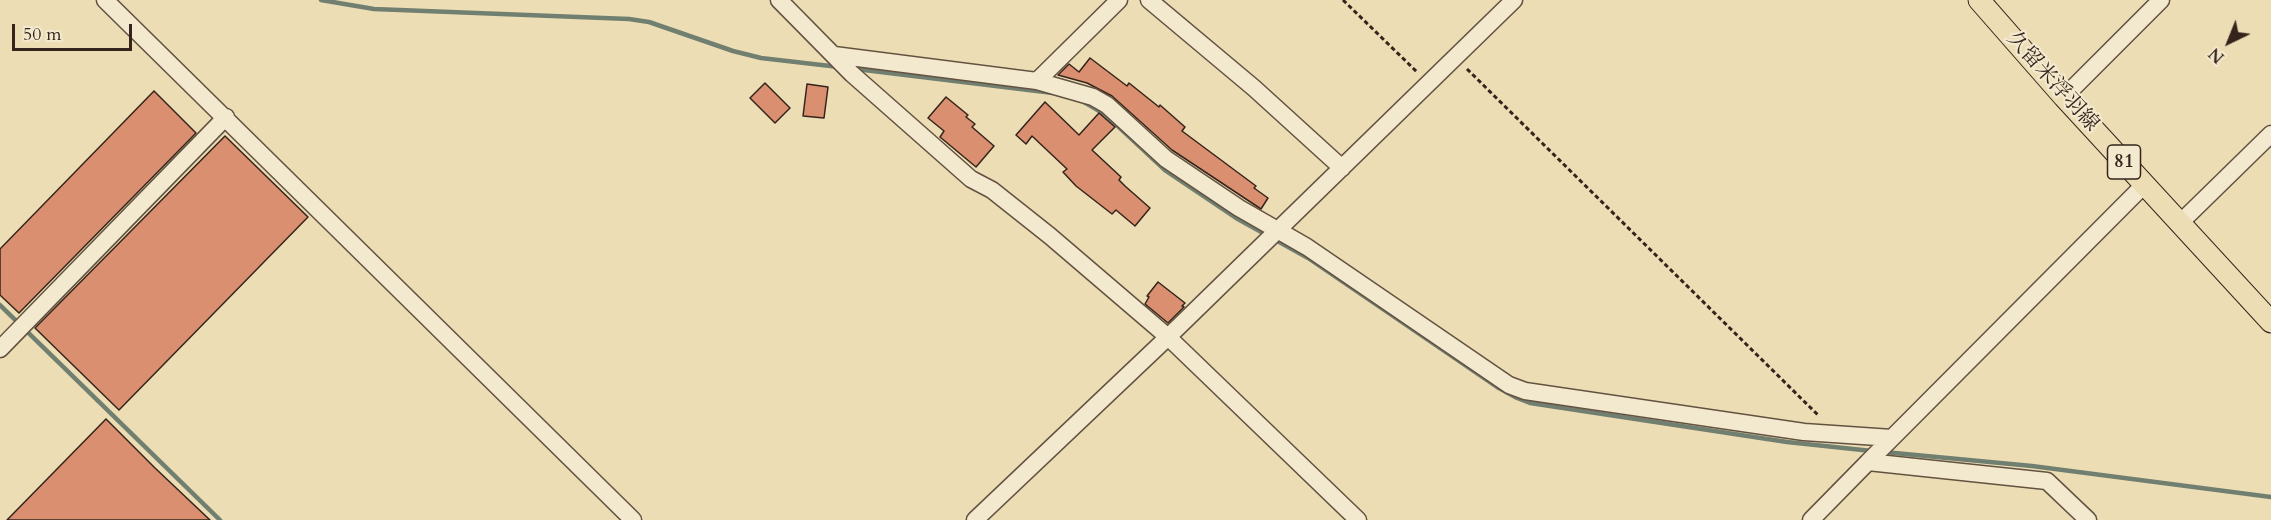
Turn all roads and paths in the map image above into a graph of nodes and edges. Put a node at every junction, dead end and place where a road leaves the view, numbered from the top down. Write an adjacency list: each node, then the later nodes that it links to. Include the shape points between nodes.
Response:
1 (105, 0): 14 (street)
2 (779, 0): 10 (street)
3 (1119, 0): 11 (street)
4 (1149, 0): 16 (street)
5 (1343, 0): 12 (path)
6 (1514, 0): 9 (street)
7 (1979, 0): 13 (main road, 久留米浮羽線 / 81)
8 (2161, 0): 13 (street)
9 (1455, 57): 12 (street); 23 (path)
10 (837, 58): 11 (street); 21 (street, via 971,179 992,190 1050,236)
11 (1037, 81): 19 (street, via 1093,97 1107,105 1166,159)
12 (1429, 83): 16 (street)
13 (2064, 97): 17 (main road, 久留米浮羽線 / 81)
14 (226, 117): 22 (street); 26 (street)
15 (2271, 134): 18 (street)
16 (1342, 168): 19 (street)
17 (2145, 184): 18 (main road, 久留米浮羽線 / 81); 24 (street)
18 (2180, 223): 20 (main road, 久留米浮羽線 / 81)
19 (1272, 235): 21 (street); 23 (street, via 1307,247 1509,386)
20 (2271, 322)
21 (1168, 337): 27 (street); 28 (street)
22 (0, 349)
23 (1837, 435): 24 (street)
24 (1887, 442): 25 (street)
25 (1869, 461): 29 (street); 30 (street, via 2047,481)
26 (633, 520)
27 (975, 520)
28 (1358, 520)
29 (1811, 520)
30 (2088, 520)

